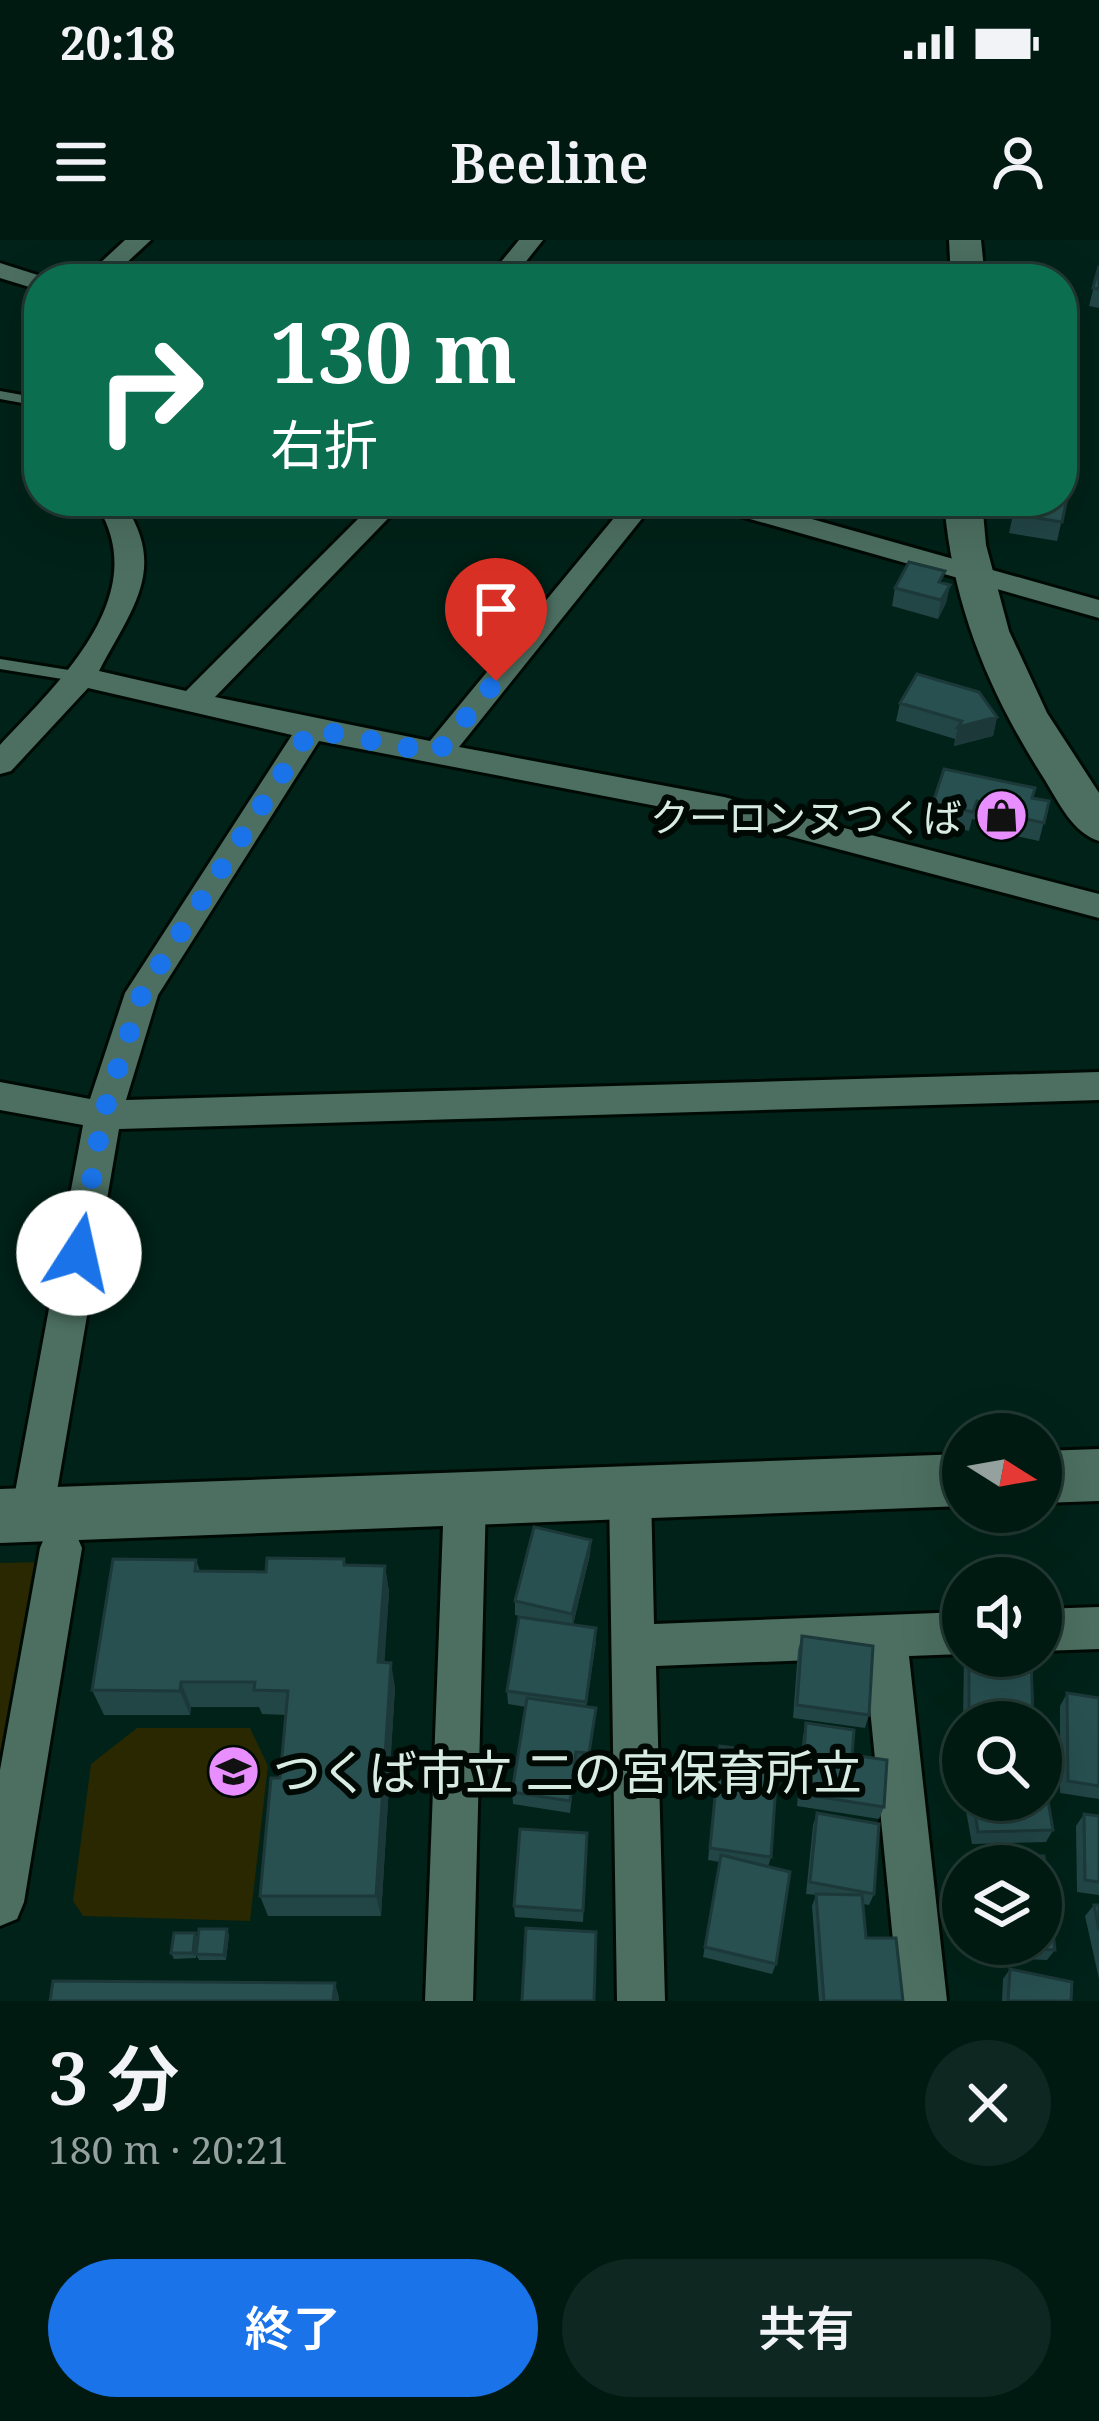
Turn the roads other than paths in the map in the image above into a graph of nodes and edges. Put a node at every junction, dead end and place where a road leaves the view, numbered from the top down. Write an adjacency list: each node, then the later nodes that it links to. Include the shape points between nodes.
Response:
1 (139, 240): 3 (street)
2 (531, 240): 4 (street)
3 (112, 264)
4 (511, 264)
5 (117, 516): 13 (street, via 136,546 118,611)
6 (376, 516): 14 (street)
7 (630, 516): 16 (street)
8 (771, 516): 10 (street)
9 (965, 516): 10 (street)
10 (974, 574): 11 (street); 18 (street, via 1008,675)
11 (1099, 609)
12 (0, 664): 13 (lane)
13 (81, 676): 14 (street); 17 (street)
14 (193, 702): 15 (street)
15 (311, 729): 16 (street); 22 (street, via 142,993)
16 (437, 753): 19 (street, via 724,808)
17 (0, 764)
18 (1099, 825)
19 (1099, 906)
20 (1099, 1086): 22 (street)
21 (0, 1096): 22 (street)
22 (103, 1115): 28 (street)
23 (1099, 1475): 24 (street)
24 (1062, 1476)
25 (942, 1481): 26 (street)
26 (630, 1493): 27 (street); 33 (street)
27 (465, 1499): 28 (street); 35 (street)
28 (31, 1526): 34 (street)
29 (1099, 1628): 30 (street)
30 (1062, 1629)
31 (942, 1634): 32 (street)
32 (885, 1636): 33 (street); 37 (street)
33 (633, 1646): 36 (street)
34 (0, 1902)
35 (449, 2001)
36 (641, 2001)
37 (923, 2001)

